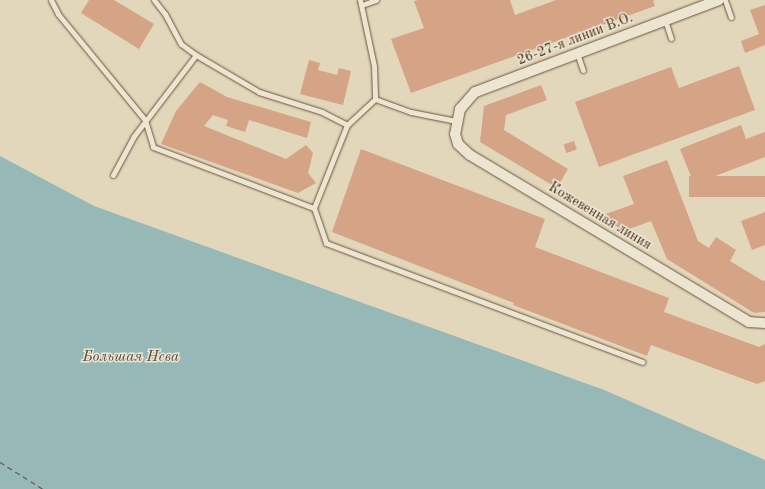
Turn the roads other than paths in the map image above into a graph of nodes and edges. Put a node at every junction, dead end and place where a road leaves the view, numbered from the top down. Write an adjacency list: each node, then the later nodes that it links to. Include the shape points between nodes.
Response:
1 (50, 0): 14 (lane, via 58,14)
2 (154, 0): 11 (lane, via 165,14 181,44)
3 (376, 0): 6 (lane)
4 (719, 0): 8 (street, 26-27-я линии В.О.)
5 (725, 0): 7 (lane)
6 (361, 3): 13 (lane, via 374,66)
7 (731, 17)
8 (665, 20): 9 (lane); 10 (street, 26-27-я линии В.О.)
9 (671, 38)
10 (577, 53): 12 (lane); 15 (street, 26-27-я линии В.О., via 475,92 466,100)
11 (196, 55): 14 (lane); 16 (lane, via 259,92 322,112)
12 (583, 70)
13 (375, 99): 15 (lane, via 411,112); 16 (lane)
14 (145, 120): 17 (lane); 18 (lane, via 153,147)
15 (456, 121): 19 (street, Кожевенная линия, via 455,134 463,150 749,322)
16 (347, 125): 18 (lane)
17 (113, 176)
18 (314, 208): 20 (lane, via 326,243)
19 (765, 323)
20 (642, 362)

